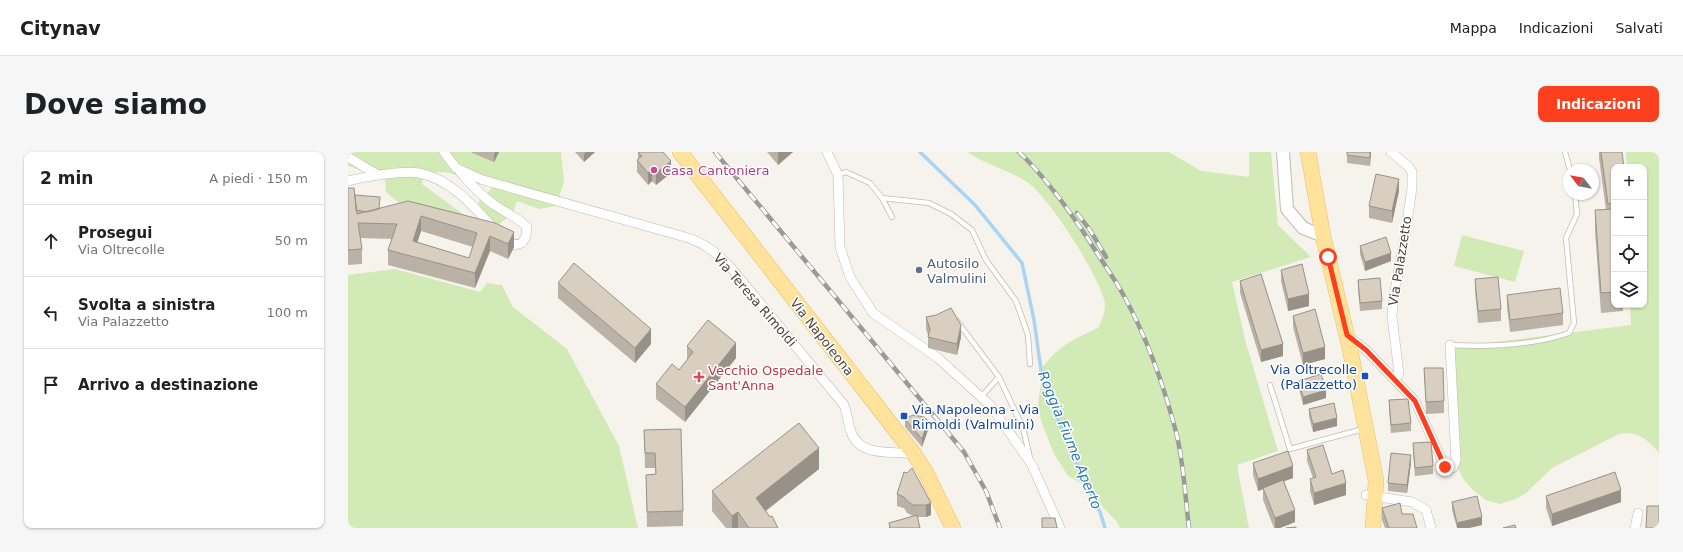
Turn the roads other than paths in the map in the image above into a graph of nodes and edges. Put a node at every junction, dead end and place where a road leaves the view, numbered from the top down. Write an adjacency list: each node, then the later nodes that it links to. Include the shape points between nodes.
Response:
1 (444, 152): 10 (street, Via Teresa Rimoldi)
2 (680, 152): 27 (main road, Via Napoleona)
3 (827, 152): 12 (street)
4 (1283, 152): 17 (street, via 1287,209 1303,228)
5 (1308, 152): 17 (main road)
6 (1391, 152): 23 (street, Via Palazzetto, via 1412,172 1405,236 1393,301 1392,316 1399,374)
7 (1566, 152): 9 (lane)
8 (348, 157): 11 (street)
9 (1569, 164)
10 (456, 168): 11 (street, via 478,192 517,217 527,227 522,243 515,245 508,242 455,190 433,177 418,172); 27 (street, Via Teresa Rimoldi, via 483,180 704,244 732,269 844,405 850,428 859,444 875,452)
11 (378, 175): 13 (street)
12 (838, 175): 14 (lane, via 846,172 870,183); 25 (street, via 840,247 850,277 874,313 938,358)
13 (348, 181)
14 (882, 198): 16 (lane); 21 (lane, via 929,203 951,214 972,230 986,260 1016,301 1028,335)
15 (1576, 200): 20 (lane, via 1577,214 1566,238 1574,323 1569,333 1547,341 1484,346)
16 (892, 217)
17 (1322, 236): 19 (main road)
18 (954, 317): 22 (lane)
19 (1347, 335): 23 (street); 26 (main road)
20 (1450, 344): 23 (street, via 1456,460 1453,468 1445,467 1415,401)
21 (1030, 364)
22 (999, 377): 25 (lane); 28 (lane, via 1023,428)
23 (1395, 378)
24 (1270, 385): 26 (lane, via 1290,449)
25 (981, 397): 28 (street, via 991,406)
26 (1365, 431): 29 (main road, via 1376,481)
27 (914, 454): 31 (main road, Via Napoleona)
28 (1032, 465): 32 (street)
29 (1371, 496): 33 (main road); 34 (main road); 35 (street, via 1412,502 1426,510)
30 (1638, 513): 36 (street)
31 (954, 528)
32 (1060, 528)
33 (1364, 528)
34 (1373, 528)
35 (1431, 528)
36 (1635, 528)

